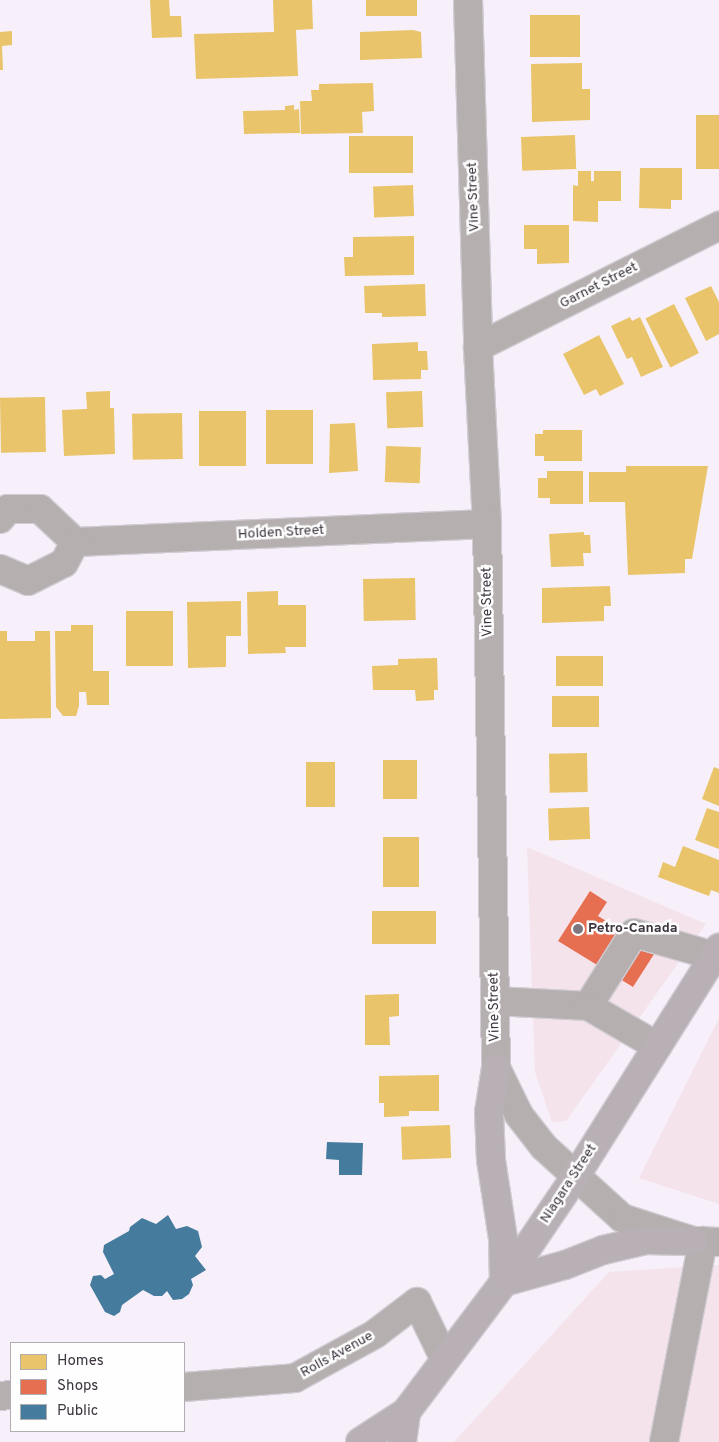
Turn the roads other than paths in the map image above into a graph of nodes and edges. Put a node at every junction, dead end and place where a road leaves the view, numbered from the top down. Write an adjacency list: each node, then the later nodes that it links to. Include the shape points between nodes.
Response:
1 (468, 0): 3 (street, Vine Street)
2 (719, 226): 3 (street, Garnet Street)
3 (478, 347): 5 (street, Vine Street)
4 (0, 519): 6 (street, via 8,509 40,509)
5 (487, 524): 6 (street, Holden Street); 9 (street, Vine Street)
6 (75, 542): 7 (street, via 64,563 28,581)
7 (0, 569)
8 (716, 952): 10 (street, via 634,933); 11 (main road, Niagara Street)
9 (495, 1001): 10 (street); 12 (street, Vine Street)
10 (588, 1006): 11 (street)
11 (657, 1046): 13 (main road, Niagara Street)
12 (496, 1068): 13 (street, Vine Street, via 520,1115 544,1147); 15 (main road, via 489,1112 491,1160 503,1238)
13 (575, 1177): 14 (street, Vine Street, via 622,1218); 15 (main road, Niagara Street)
14 (705, 1241): 15 (main road, via 646,1240 603,1250 565,1265); 21 (street)
15 (504, 1282): 16 (main road, Niagara Street)
16 (445, 1360): 17 (street, Rolls Avenue, via 417,1302 375,1334 295,1378); 18 (main road, Niagara Street)
17 (185, 1387)
18 (406, 1412): 19 (main road, Niagara Street); 20 (main road, Niagara Street)
19 (360, 1442)
20 (402, 1442)
21 (664, 1442)

